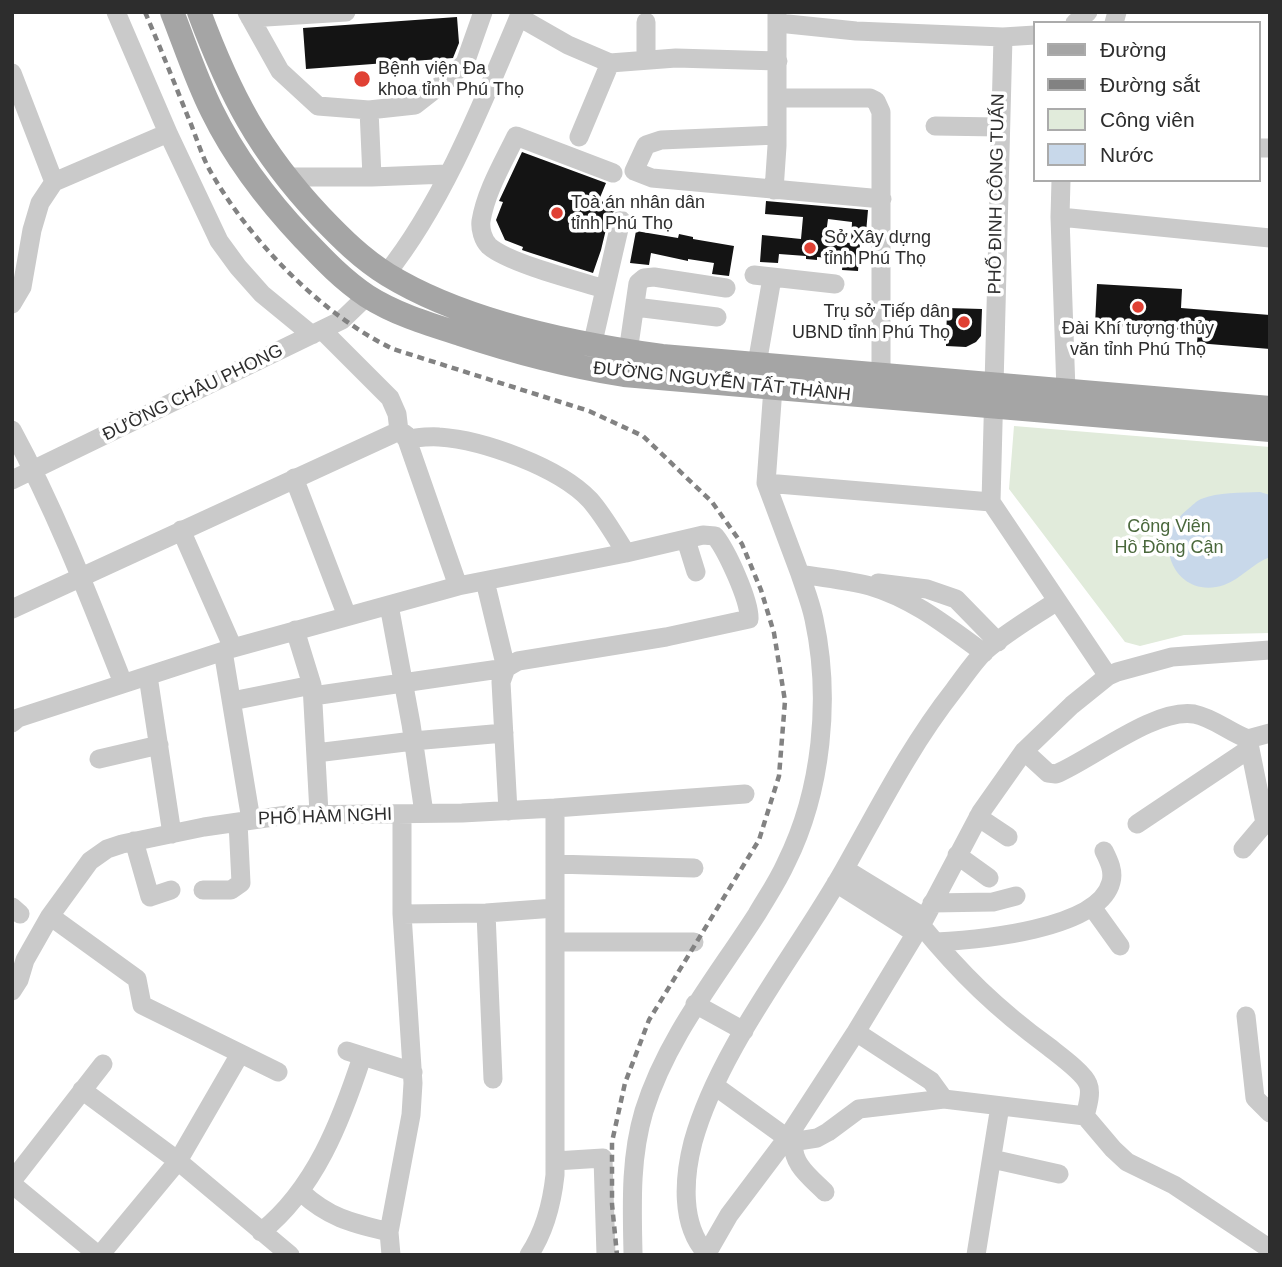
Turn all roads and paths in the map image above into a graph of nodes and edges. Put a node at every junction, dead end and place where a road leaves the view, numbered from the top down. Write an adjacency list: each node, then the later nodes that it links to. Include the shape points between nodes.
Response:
1 (116, 12): 22 (street)
2 (172, 12): 15 (main road, ĐƯỜNG NGUYỄN TẤT THÀNH)
3 (199, 12): 12 (main road, ĐƯỜNG NGUYỄN TẤT THÀNH)
4 (346, 12): 7 (street)
5 (483, 12): 19 (street, via 465,63 447,79 415,105)
6 (520, 14): 16 (street, via 568,45); 26 (street)
7 (249, 15): 19 (street, via 280,71 318,106)
8 (778, 18): 11 (street, via 856,31); 14 (street)
9 (646, 22): 13 (street)
10 (1034, 35): 11 (street)
11 (1003, 37): 21 (street, PHỐ ĐINH CÔNG TUẤN)
12 (214, 51): 15 (main road); 27 (main road, ĐƯỜNG NGUYỄN TẤT THÀNH, via 256,138)
13 (646, 60): 14 (street); 16 (street)
14 (778, 61): 18 (street)
15 (191, 63): 40 (main road, ĐƯỜNG NGUYỄN TẤT THÀNH, via 227,139 262,191 329,265)
16 (610, 63): 24 (street)
17 (12, 73): 29 (street)
18 (778, 97): 23 (street); 32 (street, via 876,101 881,112)
19 (369, 110): 28 (street)
20 (935, 126): 21 (street)
21 (999, 127): 52 (street, PHỐ ĐINH CÔNG TUẤN)
22 (168, 133): 29 (street); 44 (street, via 228,254 262,294)
23 (777, 135): 31 (street); 31 (street, via 661,140 646,145 634,171 652,178)
24 (579, 138)
25 (612, 173): 39 (street, via 516,136 481,220 484,239 503,255)
26 (447, 174): 28 (street); 36 (street, via 414,236)
27 (286, 177): 28 (street); 36 (main road, ĐƯỜNG NGUYỄN TẤT THÀNH, via 346,243)
28 (372, 177)
29 (54, 182): 41 (street, via 40,203 23,287)
30 (1061, 182): 33 (street)
31 (774, 190): 32 (street)
32 (882, 200): 49 (street)
33 (1060, 217): 35 (street); 51 (street)
34 (621, 220): 39 (street)
35 (1270, 238)
36 (386, 274): 45 (main road, ĐƯỜNG NGUYỄN TẤT THÀNH, via 459,308)
37 (835, 284): 47 (street, via 763,277)
38 (726, 288): 42 (street, via 644,278 638,283)
39 (605, 289): 45 (street)
40 (367, 296): 44 (street, ĐƯỜNG CHÂU PHONG, via 342,320); 48 (main road, ĐƯỜNG NGUYỄN TẤT THÀNH, via 419,320 499,347 587,369)
41 (12, 304)
42 (635, 307): 43 (street); 46 (street)
43 (716, 317)
44 (317, 332): 56 (street, via 390,398); 57 (street, ĐƯỜNG CHÂU PHONG)
45 (592, 346): 46 (main road, ĐƯỜNG NGUYỄN TẤT THÀNH)
46 (628, 352): 48 (main road, ĐƯỜNG NGUYỄN TẤT THÀNH)
47 (757, 364): 48 (main road, ĐƯỜNG NGUYỄN TẤT THÀNH); 49 (main road, ĐƯỜNG NGUYỄN TẤT THÀNH)
48 (660, 368): 50 (main road, ĐƯỜNG NGUYỄN TẤT THÀNH)
49 (881, 375): 52 (main road, ĐƯỜNG NGUYỄN TẤT THÀNH)
50 (773, 388): 52 (main road, ĐƯỜNG NGUYỄN TẤT THÀNH); 60 (street)
51 (1066, 391): 52 (main road, ĐƯỜNG NGUYỄN TẤT THÀNH); 53 (main road, ĐƯỜNG NGUYỄN TẤT THÀNH)
52 (992, 396): 55 (main road, ĐƯỜNG NGUYỄN TẤT THÀNH); 61 (street, PHỐ ĐINH CÔNG TUẤN)
53 (1270, 408)
54 (12, 430): 57 (street)
55 (1270, 430)
56 (403, 435): 58 (street); 64 (street, via 440,437 501,451 556,475 590,500); 70 (street)
57 (34, 471): 59 (street, ĐƯỜNG CHÂU PHONG); 67 (street)
58 (294, 478): 62 (street); 74 (street)
59 (12, 480)
60 (766, 483): 61 (street); 66 (street)
61 (991, 502): 71 (street)
62 (181, 530): 67 (street); 77 (street)
63 (686, 540): 64 (street); 65 (street); 79 (street, via 710,534 719,541 749,619 518,661)
64 (626, 553): 68 (street)
65 (696, 572)
66 (800, 574): 69 (street); 129 (street, via 821,665 820,739 809,800 786,863)
67 (81, 576): 73 (street); 83 (street)
68 (485, 581): 70 (street); 79 (street)
69 (856, 583): 76 (street, via 925,610); 76 (street, via 915,586 956,599)
70 (458, 586): 72 (street)
71 (1057, 600): 76 (street); 81 (street)
72 (389, 605): 74 (street); 82 (street)
73 (12, 609)
74 (347, 616): 75 (street)
75 (295, 630): 77 (street); 84 (street)
76 (991, 648): 113 (street, via 938,710 905,758)
77 (228, 650): 80 (street); 85 (street)
78 (1270, 650): 81 (street, via 1172,657)
79 (506, 668): 82 (street); 87 (street, via 501,682)
80 (148, 676): 83 (street); 91 (street)
81 (1108, 677): 92 (street)
82 (403, 681): 84 (street); 89 (street)
83 (123, 683): 86 (street, via 64,705)
84 (313, 690): 85 (street); 93 (street)
85 (232, 701): 102 (street)
86 (14, 715)
87 (504, 733): 89 (street); 97 (street)
88 (1270, 733): 90 (street)
89 (413, 741): 93 (street); 99 (street)
90 (1249, 744): 92 (street, via 1208,719 1182,714 1126,735 1056,774 1048,773); 103 (street); 104 (street)
91 (159, 745): 94 (street); 105 (street)
92 (1024, 751): 101 (street)
93 (316, 753): 98 (street)
94 (99, 759)
95 (745, 794): 96 (street)
96 (555, 808): 97 (street); 111 (street)
97 (508, 811): 99 (street)
98 (319, 813): 100 (street, PHỐ HÀM NGHI); 102 (street, PHỐ HÀM NGHI)
99 (424, 813): 100 (street)
100 (402, 814): 121 (street, PHỐ HÀM NGHI)
101 (978, 817): 106 (street); 110 (street)
102 (245, 821): 105 (street, PHỐ HÀM NGHI); 116 (street, via 241,883 230,890)
103 (1267, 822): 108 (street)
104 (1137, 824)
105 (172, 834): 107 (street, PHỐ HÀM NGHI)
106 (1008, 837)
107 (134, 841): 115 (street, via 150,897); 122 (street, PHỐ HÀM NGHI, via 107,849 89,861)
108 (1243, 849)
109 (1104, 851): 118 (street, via 1112,880)
110 (957, 855): 114 (street); 123 (street)
111 (555, 864): 112 (street); 119 (street)
112 (694, 868)
113 (841, 876): 123 (street); 131 (street)
114 (989, 878)
115 (171, 890)
116 (202, 890)
117 (1016, 896): 123 (street)
118 (1092, 907): 126 (street, via 1022,933); 127 (street)
119 (555, 908): 120 (street); 124 (street)
120 (486, 913): 121 (street); 137 (street)
121 (402, 914): 136 (street, PHỐ HÀM NGHI)
122 (50, 916): 128 (street, PHỐ HÀM NGHI); 133 (street, via 137,979 142,1005)
123 (923, 920): 126 (street); 132 (street)
124 (555, 942): 125 (street); 147 (street)
125 (694, 942)
126 (936, 943): 143 (street, via 987,997 1085,1079 1089,1090)
127 (1120, 946)
128 (12, 991)
129 (695, 1004): 131 (street); 155 (street, via 660,1071 636,1139)
130 (1246, 1016): 142 (street, via 1255,1098)
131 (744, 1031): 138 (street)
132 (856, 1032): 140 (street, via 931,1081); 144 (street)
133 (240, 1054): 135 (street); 146 (street)
134 (103, 1064): 139 (street)
135 (278, 1072)
136 (413, 1072): 150 (street, via 355,1054 337,1128); 153 (street, PHỐ HÀM NGHI, via 411,1115)
137 (493, 1079)
138 (715, 1086): 144 (street); 156 (street, via 687,1173 690,1223)
139 (82, 1090): 146 (street); 149 (street)
140 (944, 1099): 141 (street); 144 (street, via 859,1109 817,1138)
141 (1000, 1106): 143 (street); 145 (street)
142 (1270, 1113)
143 (1085, 1116): 154 (street, via 1127,1162 1174,1185)
144 (790, 1139): 151 (street, via 800,1166); 156 (street, via 729,1215)
145 (992, 1159): 148 (street); 162 (street)
146 (178, 1161): 152 (street); 157 (street)
147 (555, 1161): 160 (street, via 550,1209); 161 (street, via 603,1157)
148 (1059, 1174)
149 (12, 1182): 157 (street)
150 (301, 1192): 152 (street); 153 (street, via 338,1219)
151 (825, 1192)
152 (261, 1232): 158 (street)
153 (389, 1232): 159 (street, PHỐ HÀM NGHI)
154 (1270, 1249)
155 (633, 1253)
156 (706, 1254)
157 (99, 1255)
158 (290, 1255)
159 (391, 1255)
160 (529, 1255)
161 (606, 1255)
162 (976, 1255)

